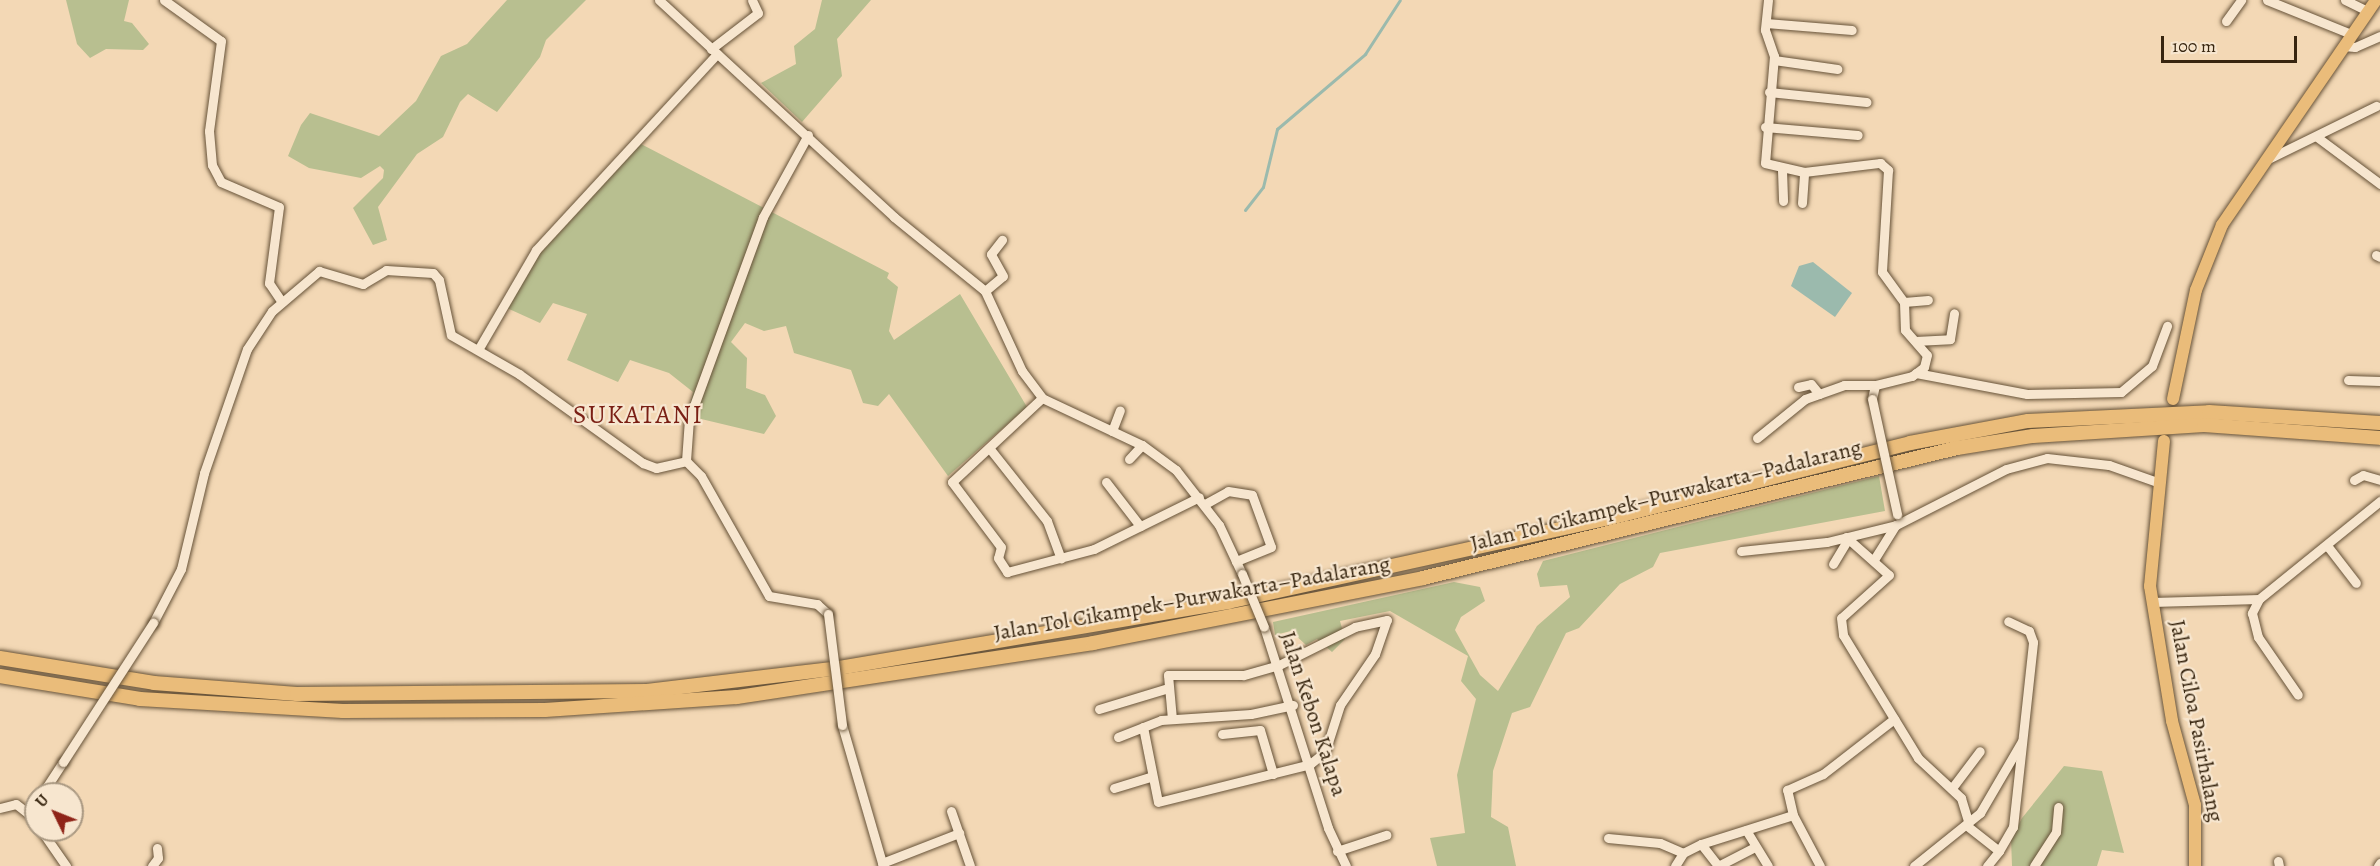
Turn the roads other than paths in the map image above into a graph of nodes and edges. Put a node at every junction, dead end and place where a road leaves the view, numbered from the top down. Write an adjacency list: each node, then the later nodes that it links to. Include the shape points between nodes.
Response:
1 (164, 0): 36 (street, via 221,41 209,131 212,165 221,182 279,207 269,284)
2 (659, 0): 17 (street)
3 (752, 0): 17 (street, via 758,13)
4 (1768, 0): 12 (street)
5 (2241, 0): 11 (street)
6 (2267, 0): 9 (street)
7 (2345, 0): 10 (street)
8 (2376, 0): 10 (main road)
9 (2294, 4): 14 (street)
10 (2368, 11): 14 (main road)
11 (2226, 21)
12 (1766, 23): 13 (street); 18 (street)
13 (1852, 30)
14 (2351, 34): 16 (main road)
15 (2380, 36): 16 (street, via 2355,47)
16 (2343, 46): 27 (main road)
17 (714, 52): 24 (street); 41 (street, via 536,250)
18 (1774, 60): 19 (street); 20 (street)
19 (1837, 69)
20 (1769, 92): 21 (street); 23 (street)
21 (1866, 102)
22 (2376, 106): 26 (street)
23 (1765, 127): 25 (street); 28 (street, via 1763,160)
24 (808, 135): 34 (street, via 894,217); 59 (street, via 763,217 689,419)
25 (1858, 135)
26 (2317, 137): 27 (street); 30 (street)
27 (2261, 162): 49 (main road, via 2222,225 2204,266)
28 (1782, 170): 29 (street); 31 (street)
29 (1804, 172): 32 (street); 37 (street, via 1880,163 1887,168 1882,266)
30 (2380, 184)
31 (1783, 201)
32 (1802, 203)
33 (1002, 240): 34 (street, via 991,254 1003,276)
34 (985, 291): 48 (street, via 1022,371)
35 (1928, 300): 37 (street)
36 (282, 302): 41 (street, via 322,270 363,284 386,270 433,273 440,280 449,333); 96 (street, bridge, via 258,330 239,370 204,473 181,569 153,623)
37 (1904, 302): 40 (street, via 1904,328)
38 (1954, 313): 40 (street, via 1950,339)
39 (2167, 326): 42 (street, via 2152,366 2121,392 2027,394)
40 (1915, 341): 42 (street, via 1927,355)
41 (479, 348): 59 (street, via 643,463 656,468)
42 (1916, 373): 45 (street)
43 (2348, 380): 44 (street)
44 (2380, 381)
45 (1875, 385): 47 (street, via 1844,385); 66 (street, bridge, via 1872,399)
46 (1798, 387): 47 (street, via 1811,384)
47 (1819, 394): 53 (street)
48 (1042, 398): 52 (street, Jalan Kebon Kalapa); 57 (street)
49 (2173, 399)
50 (1120, 410): 52 (street)
51 (2380, 423): 79 (highway, Jalan Tol Cikampek–Purwakarta–Padalarang, via 2210,412 2028,421 1910,443 1610,518 1228,602 839,668 659,690 297,694 154,683)
52 (1112, 431): 56 (street, Jalan Kebon Kalapa)
53 (1757, 438)
54 (2380, 438): 81 (highway, Jalan Tol Cikampek–Purwakarta–Padalarang, via 2204,425 1990,443 1850,471 1423,578 1093,643 737,697 545,710 352,712 140,699)
55 (2164, 441): 63 (main road, Jalan Ciloa Pasirhalang)
56 (1142, 445): 58 (street); 64 (street, Jalan Kebon Kalapa, via 1176,470)
57 (990, 449): 72 (street, via 1047,521); 72 (street, via 952,482 1001,547 998,558 1005,570)
58 (1129, 459)
59 (686, 461): 117 (street, bridge, via 701,476 769,596 817,604 828,614 842,725)
60 (2354, 480): 61 (street, via 2363,475)
61 (2380, 480)
62 (1106, 482): 67 (street)
63 (2157, 482): 66 (street, via 2109,465 2046,458 2006,469); 77 (main road, Jalan Ciloa Pasirhalang)
64 (1202, 501): 67 (street); 73 (street, Jalan Kebon Kalapa); 73 (street, via 1228,491 1252,495 1271,547)
65 (2378, 506): 69 (street)
66 (1897, 521): 68 (street); 71 (street)
67 (1140, 526): 72 (street)
68 (1846, 540): 70 (street); 71 (street); 74 (street)
69 (2329, 548): 75 (street); 76 (street)
70 (1741, 551)
71 (1875, 558): 87 (street, via 1889,575 1839,621)
72 (1061, 559)
73 (1236, 561): 80 (street, Jalan Kebon Kalapa, bridge)
74 (1833, 564)
75 (2356, 583)
76 (2259, 599): 77 (street); 83 (street, via 2252,613 2258,637)
77 (2152, 602): 128 (main road, Jalan Ciloa Pasirhalang, via 2172,721 2196,812)
78 (2008, 621): 91 (street, via 2033,637)
79 (0, 658)
80 (1279, 665): 82 (street, via 1243,675 1169,675); 84 (street, Jalan Kebon Kalapa); 93 (street, via 1355,627 1387,620 1375,654 1340,705 1325,752)
81 (0, 676)
82 (1168, 688): 85 (street); 86 (street)
83 (2298, 695)
84 (1293, 705): 86 (street, via 1251,714); 93 (street, Jalan Kebon Kalapa)
85 (1099, 709)
86 (1172, 719): 88 (street)
87 (1894, 719): 98 (street, via 1918,758); 103 (street, via 1822,774 1792,783 1786,796)
88 (1143, 727): 90 (street); 95 (street)
89 (1222, 734): 94 (street, via 1260,730)
90 (1118, 737)
91 (2022, 741): 104 (street, via 1993,794); 114 (street, via 2013,827)
92 (1980, 751): 98 (street)
93 (1310, 764): 94 (street); 113 (street, Jalan Kebon Kalapa)
94 (1273, 774): 95 (street, via 1161,802)
95 (1150, 777): 97 (street)
96 (50, 782)
97 (1114, 788)
98 (1952, 788): 104 (street)
99 (2058, 807): 127 (street, via 2056,832)
100 (0, 808): 101 (street, via 16,804)
101 (24, 810)
102 (951, 811): 106 (street)
103 (1793, 815): 105 (street); 124 (street)
104 (1967, 823): 114 (street); 116 (street)
105 (1746, 830): 110 (street); 111 (street)
106 (959, 833): 117 (street); 120 (street)
107 (1386, 835): 113 (street)
108 (1608, 838): 115 (street, via 1660,843)
109 (49, 842): 118 (street)
110 (1701, 844): 111 (street, via 1718,866); 115 (street)
111 (1755, 847): 123 (street)
112 (157, 848): 119 (street, via 158,858)
113 (1337, 851): 121 (street, Jalan Kebon Kalapa)
114 (1999, 851): 126 (street)
115 (1683, 853): 122 (street)
116 (1926, 863): 125 (street)
117 (882, 865)
118 (66, 866)
119 (152, 866)
120 (970, 866)
121 (1346, 866)
122 (1675, 866)
123 (1768, 866)
124 (1820, 866)
125 (1914, 866)
126 (1987, 866)
127 (2034, 866)
128 (2194, 866)

